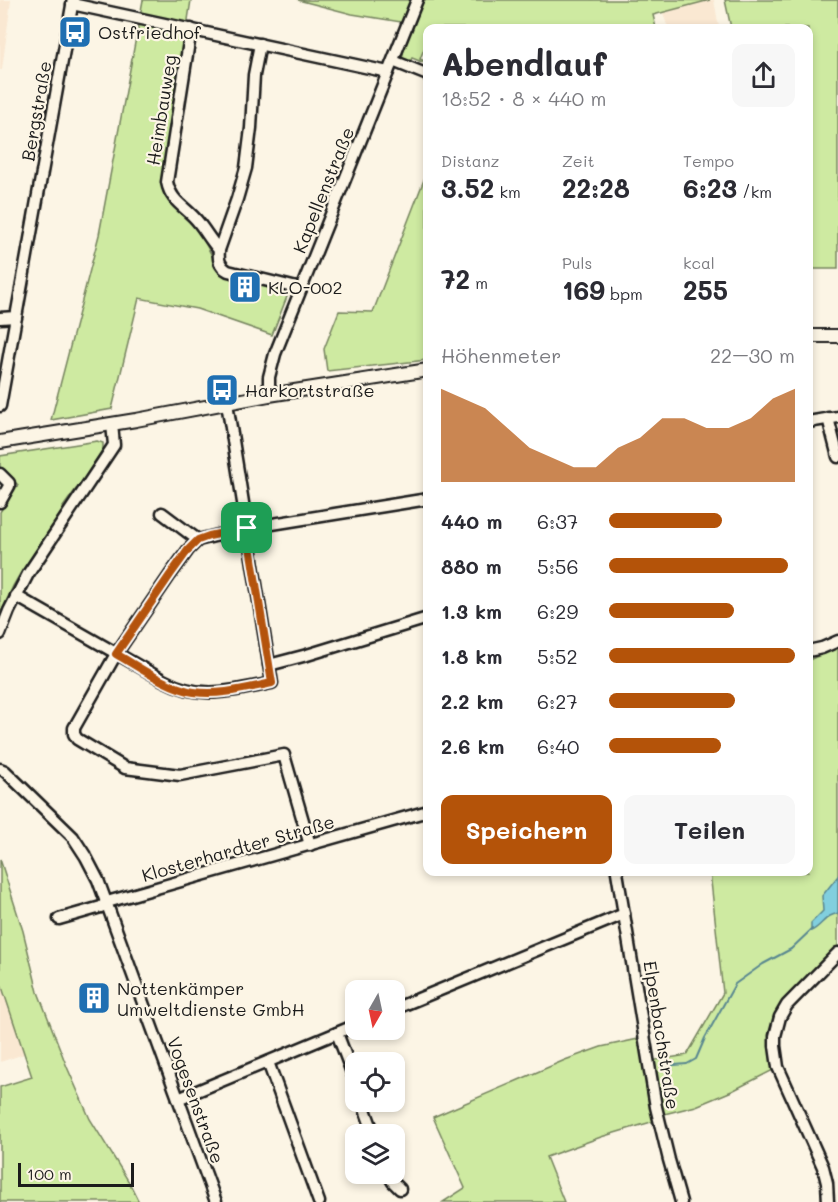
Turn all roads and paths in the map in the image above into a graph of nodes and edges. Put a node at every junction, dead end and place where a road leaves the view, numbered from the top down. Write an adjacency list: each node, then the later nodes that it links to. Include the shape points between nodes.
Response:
1 (417, 0): 5 (street, Kapellenstraße)
2 (73, 2): 3 (street); 10 (street, Bergstraße)
3 (191, 29): 4 (street); 8 (street, Heimbauweg, via 167,182 173,199 193,216)
4 (260, 44): 6 (street); 8 (street, via 246,168)
5 (393, 61): 6 (street, Kapellenstraße); 7 (street)
6 (388, 72): 9 (street, Kapellenstraße)
7 (423, 73)
8 (219, 250): 9 (street, Heimbauweg, via 219,261 228,272)
9 (301, 289): 15 (street, Kapellenstraße, via 271,367)
10 (16, 317): 11 (street); 17 (street, Bergstraße)
11 (0, 318)
12 (813, 336): 13 (main road)
13 (838, 336)
14 (423, 371): 15 (main road)
15 (269, 395): 16 (main road)
16 (227, 403): 20 (main road); 27 (street)
17 (0, 406)
18 (833, 417): 19 (street); 22 (street)
19 (813, 421)
20 (112, 424): 21 (main road); 29 (street, via 114,445)
21 (0, 442)
22 (838, 457)
23 (0, 474): 25 (street, via 9,483)
24 (423, 500): 27 (street)
25 (0, 502)
26 (162, 513): 28 (street)
27 (247, 528): 28 (street); 35 (street)
28 (198, 540): 34 (street)
29 (16, 596): 31 (street); 34 (street)
30 (423, 620): 35 (street)
31 (0, 634)
32 (838, 641): 33 (street)
33 (813, 651)
34 (116, 654): 35 (street, via 171,685 196,693 272,683); 38 (street, via 74,728 77,739 125,768 180,775 284,755)
35 (269, 665)
36 (0, 769): 40 (street, Vogesenstraße, via 73,837)
37 (423, 812): 38 (street, Klosterhardter Straße)
38 (310, 845): 40 (street, Klosterhardter Straße)
39 (618, 876): 41 (street, Elpenbachstraße)
40 (107, 902): 42 (street, Klosterhardter Straße); 49 (street, Vogesenstraße)
41 (624, 914): 44 (street); 55 (street, Elpenbachstraße, via 656,1107)
42 (59, 919)
43 (838, 953): 52 (street, via 787,1005 774,1036 778,1067 819,1156)
44 (405, 1004)
45 (345, 1030): 46 (street)
46 (337, 1033): 47 (street); 48 (street)
47 (345, 1054)
48 (268, 1062): 49 (street); 54 (street)
49 (178, 1099): 53 (street, Vogesenstraße)
50 (395, 1184): 51 (street)
51 (400, 1189)
52 (831, 1194)
53 (216, 1202)
54 (319, 1202)
55 (681, 1202)

